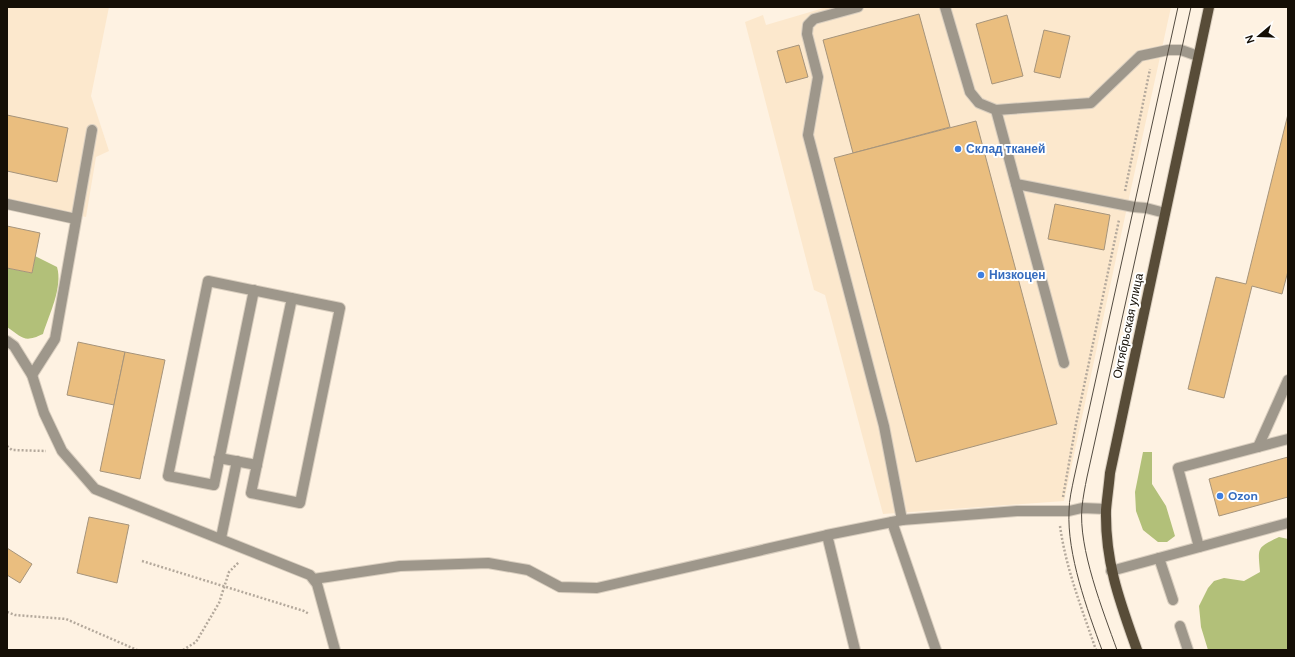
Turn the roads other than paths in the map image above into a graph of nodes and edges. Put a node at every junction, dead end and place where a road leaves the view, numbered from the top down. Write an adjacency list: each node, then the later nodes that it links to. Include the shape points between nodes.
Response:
1 (858, 7): 23 (street, via 814,19 808,25 807,34 818,78 808,135 884,426)
2 (945, 7): 5 (street, via 970,92 979,103)
3 (1209, 7): 4 (main road, Октябрьская улица)
4 (1198, 56): 5 (street, via 1181,50 1140,56 1091,103); 9 (main road, Октябрьская улица)
5 (996, 110): 7 (street)
6 (92, 130): 10 (street)
7 (1016, 184): 9 (street); 14 (street)
8 (7, 204): 10 (street)
9 (1165, 213): 22 (main road, Октябрьская улица, via 1110,473)
10 (76, 218): 15 (street, via 55,339)
11 (254, 290): 12 (street); 19 (street); 19 (street, via 208,281 168,476 214,485)
12 (292, 298): 21 (street); 21 (street, via 340,308 300,503 252,493)
13 (7, 341): 15 (street, via 14,346)
14 (1064, 363)
15 (32, 375): 26 (street, via 44,413 62,451 96,489)
16 (1288, 380): 18 (street)
17 (1288, 439): 18 (street)
18 (1258, 447): 27 (street, via 1178,468)
19 (219, 458): 20 (street)
20 (237, 461): 21 (street); 26 (street)
21 (257, 465)
22 (1106, 509): 23 (street, via 1017,511); 29 (main road, Октябрьская улица)
23 (897, 521): 25 (street); 35 (street)
24 (1288, 523): 27 (street)
25 (827, 535): 30 (street, via 596,588 560,587 528,570 488,563 400,566); 34 (street)
26 (221, 538): 30 (street, via 310,575)
27 (1199, 547): 28 (street)
28 (1159, 558): 29 (street); 31 (street)
29 (1111, 571): 36 (main road, Октябрьская улица)
30 (314, 579): 33 (street)
31 (1173, 600)
32 (1180, 626): 37 (street)
33 (335, 650)
34 (855, 650)
35 (936, 650)
36 (1137, 650)
37 (1188, 650)

